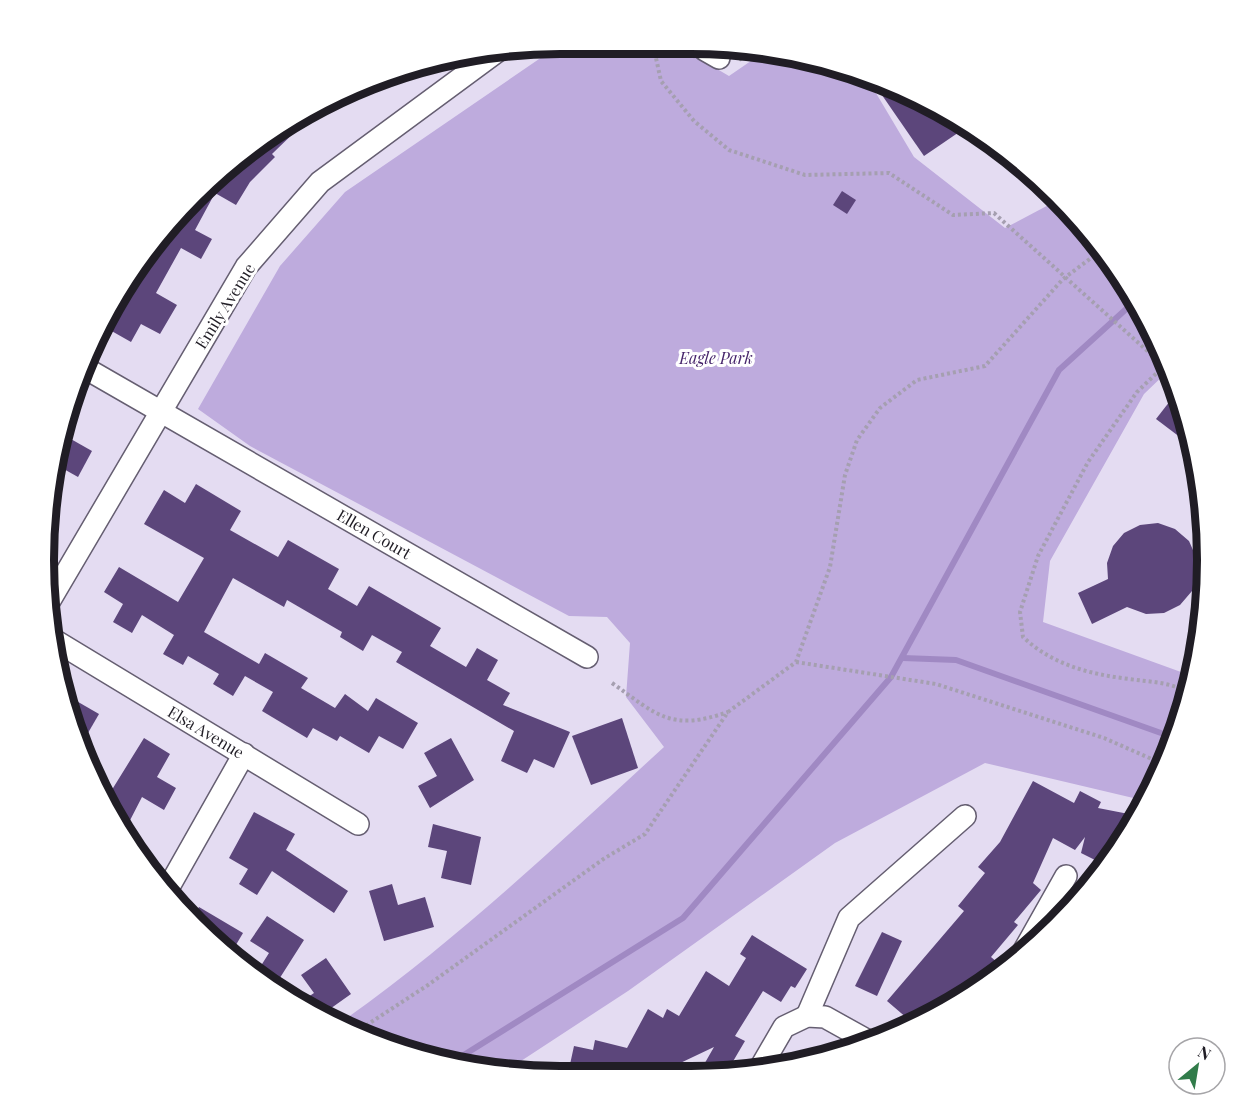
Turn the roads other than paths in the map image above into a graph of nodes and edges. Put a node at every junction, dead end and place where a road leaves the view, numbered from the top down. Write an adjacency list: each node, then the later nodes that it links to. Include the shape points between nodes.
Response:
1 (486, 59): 3 (street, Emily Avenue, via 320,182 246,267)
2 (91, 372): 3 (street, Ellen Court)
3 (161, 412): 4 (street, Emily Avenue); 6 (street, Ellen Court)
4 (55, 592)
5 (61, 644): 7 (street, Elsa Avenue)
6 (587, 657)
7 (244, 754): 9 (street, Elsa Avenue); 11 (street)
8 (965, 816): 13 (street, via 849,918)
9 (358, 824)
10 (1066, 876): 12 (street)
11 (171, 883)
12 (1035, 931)
13 (807, 1016): 14 (street, via 825,1017); 15 (street, via 784,1027)
14 (860, 1037)
15 (764, 1061)

